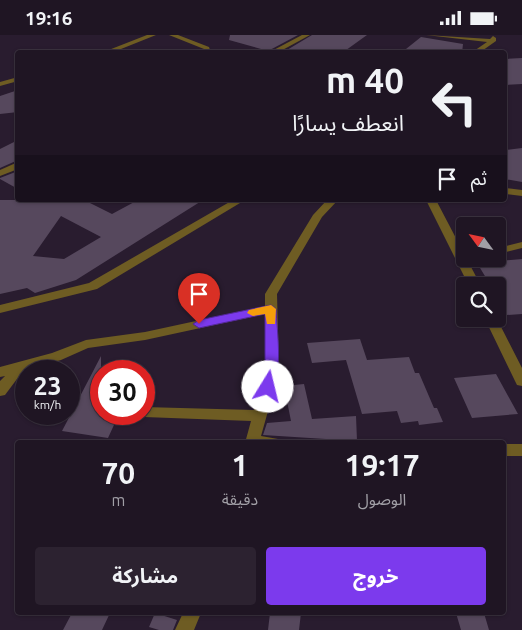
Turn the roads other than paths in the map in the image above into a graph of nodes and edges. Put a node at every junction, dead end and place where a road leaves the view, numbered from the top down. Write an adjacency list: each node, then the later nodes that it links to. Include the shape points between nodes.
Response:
1 (153, 35): 6 (street)
2 (172, 35): 7 (street)
3 (307, 35): 8 (street)
4 (429, 35): 5 (street)
5 (493, 38): 9 (street)
6 (112, 50)
7 (207, 50)
8 (277, 50)
9 (478, 50)
10 (15, 80): 11 (street)
11 (0, 84)
12 (15, 166): 13 (street)
13 (0, 173)
14 (507, 191): 15 (street)
15 (522, 193)
16 (237, 202): 22 (street, via 93,286)
17 (331, 202): 23 (street, via 318,215 271,293)
18 (432, 202): 20 (street)
19 (522, 245): 21 (street)
20 (456, 248)
21 (506, 249)
22 (0, 309)
23 (271, 309): 25 (street, via 86,345); 32 (street, via 272,372)
24 (495, 327): 29 (street)
25 (46, 360)
26 (15, 369): 27 (street)
27 (0, 372)
28 (15, 372): 30 (street)
29 (522, 381)
30 (0, 391)
31 (155, 412): 32 (street)
32 (260, 416): 33 (street)
33 (254, 440)
34 (506, 450): 35 (street)
35 (522, 450)
36 (191, 615): 37 (street)
37 (184, 630)

